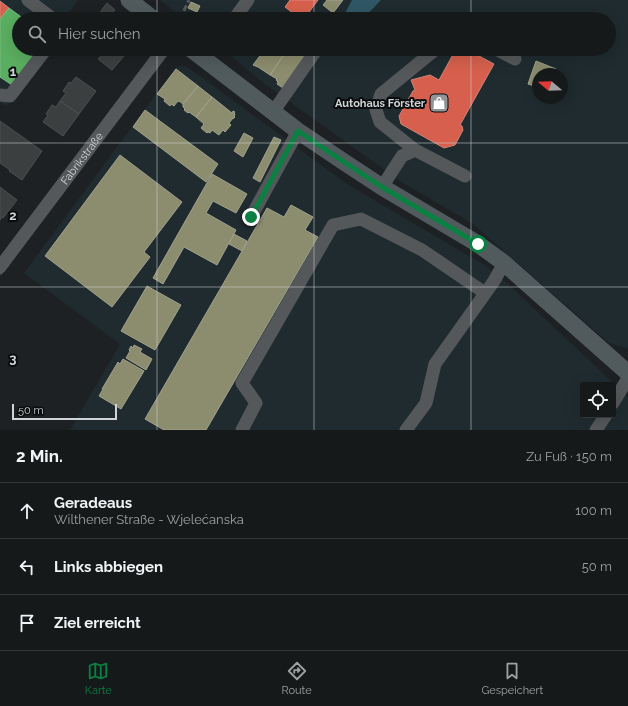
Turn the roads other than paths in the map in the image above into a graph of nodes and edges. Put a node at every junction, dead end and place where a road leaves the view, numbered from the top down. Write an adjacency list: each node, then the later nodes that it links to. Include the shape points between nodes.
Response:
1 (28, 0): 4 (street)
2 (129, 0): 5 (main road)
3 (248, 0): 6 (street)
4 (44, 12)
5 (144, 12)
6 (239, 12)
7 (41, 56): 14 (street, via 10,96)
8 (159, 56): 22 (street, Fabrikstraße)
9 (200, 56): 15 (main road)
10 (312, 56): 15 (street)
11 (427, 56): 17 (street, via 381,94 376,110 380,122)
12 (509, 56): 13 (street)
13 (515, 59)
14 (0, 95)
15 (273, 112): 16 (main road)
16 (298, 131): 19 (main road); 20 (street)
17 (414, 150): 18 (street); 19 (street, via 402,156)
18 (465, 176)
19 (382, 187): 21 (main road, via 478,244)
20 (251, 217)
21 (504, 263): 23 (street); 24 (main road)
22 (0, 267)
23 (485, 293): 28 (street, via 422,250 361,219 333,225 242,383 256,403); 29 (street, via 435,364 426,403)
24 (628, 373)
25 (628, 378): 26 (street)
26 (616, 398)
27 (604, 418): 30 (street)
28 (242, 430)
29 (406, 430)
30 (596, 430)

